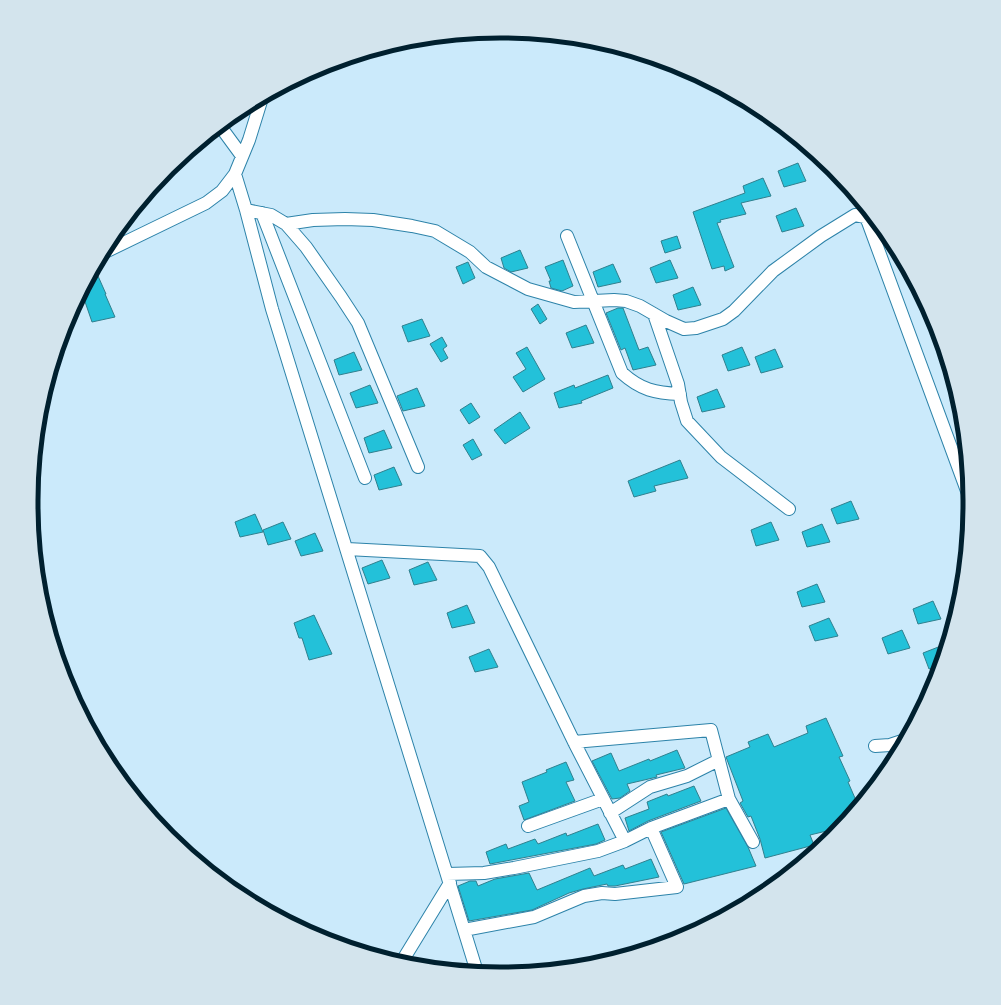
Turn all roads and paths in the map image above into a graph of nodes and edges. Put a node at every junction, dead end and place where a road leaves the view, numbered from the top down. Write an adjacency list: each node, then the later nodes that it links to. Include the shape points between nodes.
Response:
1 (259, 106): 3 (street)
2 (223, 131): 3 (street)
3 (242, 156): 4 (street)
4 (235, 174): 5 (street); 9 (street, via 222,191 206,203)
5 (246, 210): 6 (street); 17 (street, via 272,309)
6 (262, 213): 7 (street); 14 (street)
7 (286, 224): 10 (street, via 313,220 373,220 435,231 470,252 486,267 528,290 574,302); 13 (street, via 323,270 358,323)
8 (567, 236): 10 (street)
9 (114, 248)
10 (592, 300): 11 (street, via 626,301); 12 (street, via 622,374 638,386 661,393)
11 (654, 314): 12 (street); 15 (street, via 684,328 696,328 723,319 773,271 821,236 855,216 865,217)
12 (680, 394): 16 (street, via 687,421 700,435 721,457)
13 (418, 467)
14 (365, 478)
15 (962, 478)
16 (789, 509)
17 (347, 549): 18 (street, via 480,556 489,567); 29 (street)
18 (574, 742): 21 (street, via 711,730); 22 (street)
19 (897, 743): 20 (street)
20 (875, 746)
21 (719, 760): 23 (street); 24 (street, via 687,776 650,788)
22 (603, 799): 24 (street); 25 (street)
23 (729, 800): 26 (street); 28 (street)
24 (610, 813): 27 (street)
25 (528, 826)
26 (651, 828): 27 (street); 30 (street, via 677,887 584,896 534,917)
27 (625, 841): 29 (street, via 598,851)
28 (753, 842)
29 (448, 879): 30 (street); 31 (street)
30 (464, 930): 32 (street)
31 (405, 957)
32 (475, 966)

